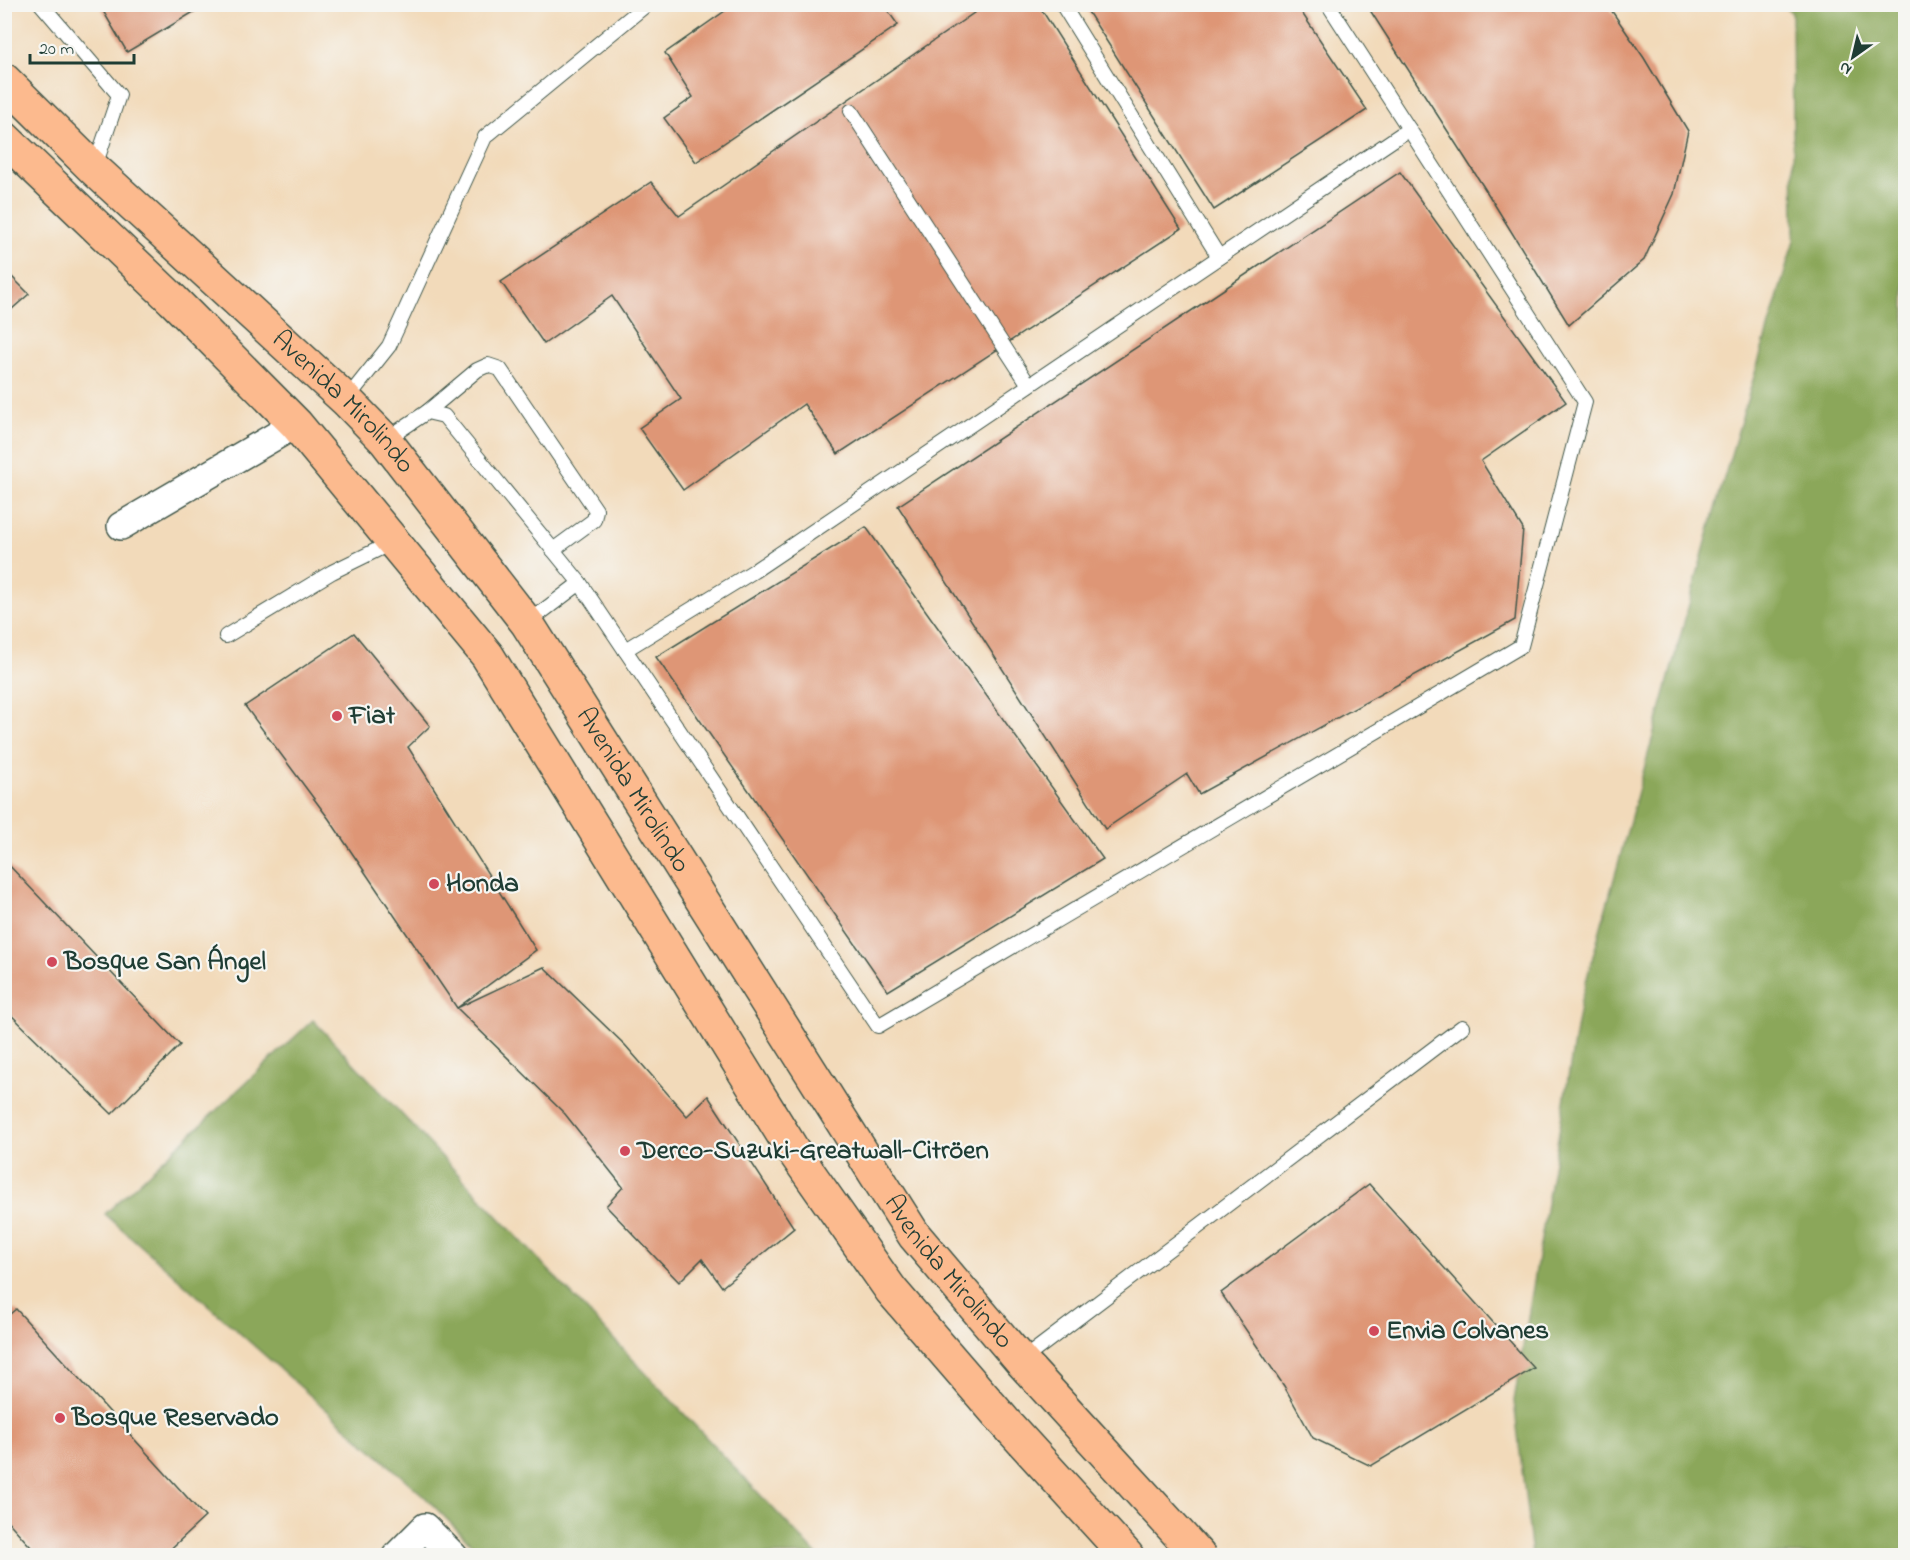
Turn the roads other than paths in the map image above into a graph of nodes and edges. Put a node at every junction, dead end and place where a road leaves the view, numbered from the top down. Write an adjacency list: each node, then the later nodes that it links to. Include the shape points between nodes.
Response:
1 (41, 4): 9 (lane, via 119,95)
2 (647, 4): 12 (lane, via 485,137 389,346)
3 (1062, 4): 10 (lane)
4 (1328, 4): 7 (lane)
5 (4, 80): 9 (main road, Avenida Mirolindo)
6 (851, 111): 11 (lane)
7 (1409, 129): 10 (lane); 22 (lane, via 1586,402 1521,646 878,1026)
8 (4, 138): 14 (main road, Avenida Mirolindo)
9 (94, 169): 12 (main road, Avenida Mirolindo)
10 (1219, 257): 11 (lane)
11 (1029, 385): 22 (lane, via 754,571)
12 (346, 400): 15 (main road, Avenida Mirolindo)
13 (427, 412): 15 (lane); 18 (lane, via 444,416); 18 (lane, via 477,370 488,365 500,369 596,510 594,520)
14 (296, 424): 16 (street); 17 (main road, Avenida Mirolindo)
15 (385, 440): 20 (main road, Avenida Mirolindo)
16 (121, 526)
17 (393, 542): 21 (lane, via 332,572); 27 (main road, Avenida Mirolindo, via 487,655 792,1149 884,1281)
18 (553, 550): 19 (lane)
19 (580, 583): 20 (lane); 22 (lane)
20 (527, 623): 24 (main road, Avenida Mirolindo, via 914,1235)
21 (226, 636)
22 (625, 650)
23 (1462, 1027): 24 (lane)
24 (1021, 1361): 28 (main road, Avenida Mirolindo)
25 (396, 1556): 26 (street, via 425,1527)
26 (454, 1556)
27 (1127, 1556)
28 (1199, 1556)

